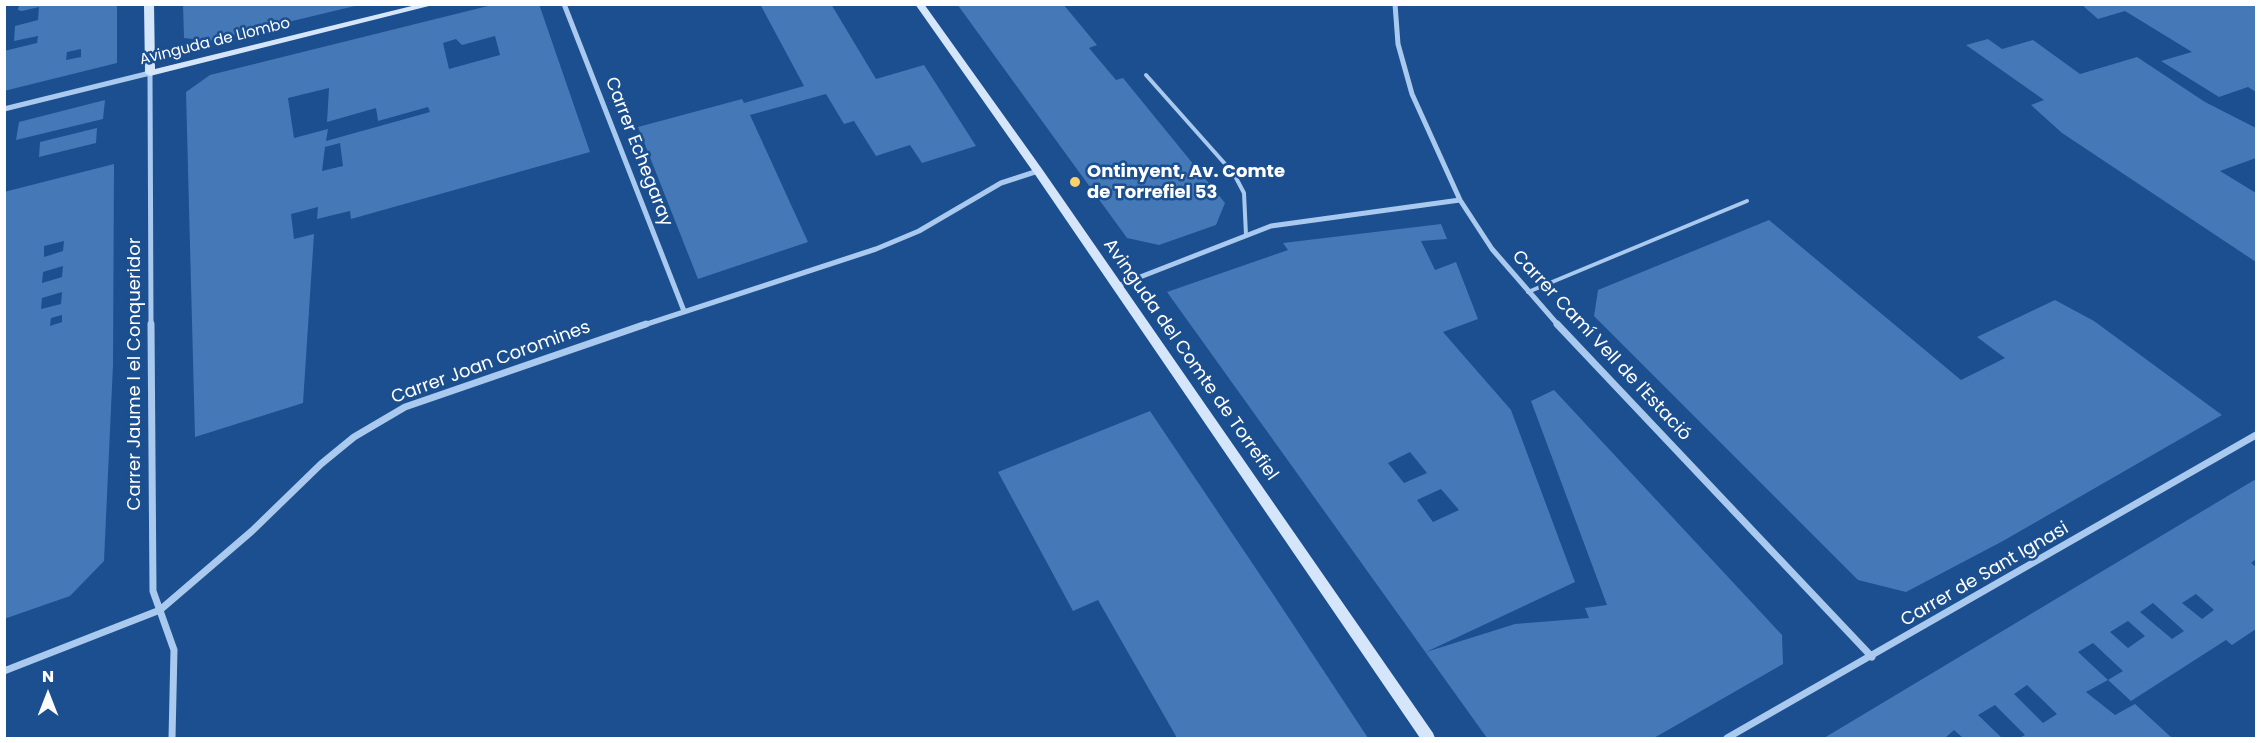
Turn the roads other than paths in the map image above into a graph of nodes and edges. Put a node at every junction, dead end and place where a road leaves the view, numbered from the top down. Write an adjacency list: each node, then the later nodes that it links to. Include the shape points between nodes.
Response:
1 (149, 4): 6 (street, Carrer Jaume I el Conqueridor)
2 (433, 4): 6 (street, Avinguda de Llombo)
3 (564, 4): 15 (street, Carrer Echegaray)
4 (919, 4): 9 (street, Avinguda del Comte de Torrefiel)
5 (1395, 4): 10 (street, Carrer Camí Vell de l'Estació, via 1400,52 1412,94)
6 (150, 73): 8 (street, Avinguda de Llombo); 17 (street, Carrer Jaume I el Conqueridor, via 152,557 153,591)
7 (1146, 75): 12 (lane, via 1233,174 1244,193)
8 (4, 109)
9 (1038, 171): 13 (street, Avinguda del Comte de Torrefiel); 15 (street, Carrer Joan Coromines, via 1001,183 919,231 876,249)
10 (1460, 200): 12 (street, via 1294,222); 14 (street, Carrer Camí Vell de l'Estació)
11 (1747, 201): 14 (lane)
12 (1246, 235): 13 (street)
13 (1117, 286): 21 (street, Avinguda del Comte de Torrefiel)
14 (1527, 292): 18 (street, Carrer Camí Vell de l'Estació)
15 (684, 311): 17 (street, Carrer Joan Coromines, via 435,396 381,419 321,464 252,531)
16 (2256, 435): 18 (street, Carrer de Sant Ignasi)
17 (160, 610): 19 (street, Carrer Joan Coromines); 20 (street, Carrer Jaume I el Conqueridor, via 174,650)
18 (1872, 657): 22 (street, Carrer de Sant Ignasi)
19 (4, 671)
20 (172, 738)
21 (1428, 738)
22 (1727, 738)

